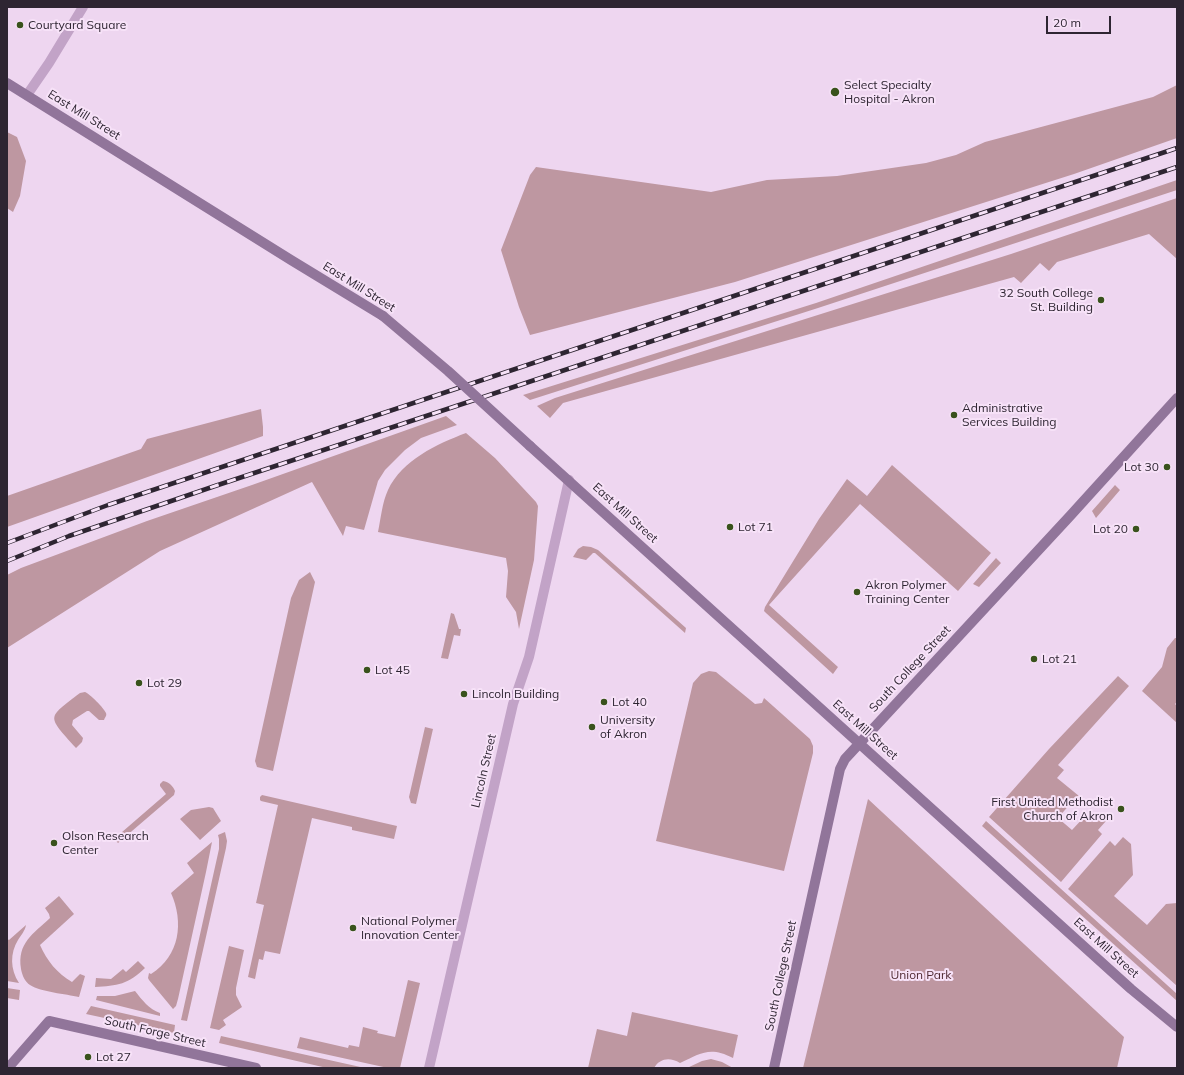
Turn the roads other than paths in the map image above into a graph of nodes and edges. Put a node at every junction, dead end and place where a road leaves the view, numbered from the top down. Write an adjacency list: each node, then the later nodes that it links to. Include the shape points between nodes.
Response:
1 (83, 7): 3 (street)
2 (7, 83): 3 (street, East Mill Street)
3 (27, 95): 5 (street, East Mill Street, bridge, via 383,316)
4 (1177, 398): 6 (street, South College Street)
5 (569, 480): 6 (street, East Mill Street); 10 (street, Lincoln Street, via 529,657 513,704)
6 (859, 743): 7 (street, East Mill Street); 11 (street, South College Street, via 840,769)
7 (1177, 1027)
8 (8, 1068): 9 (street, South Forge Street, via 49,1021)
9 (256, 1068)
10 (429, 1068)
11 (774, 1068)

